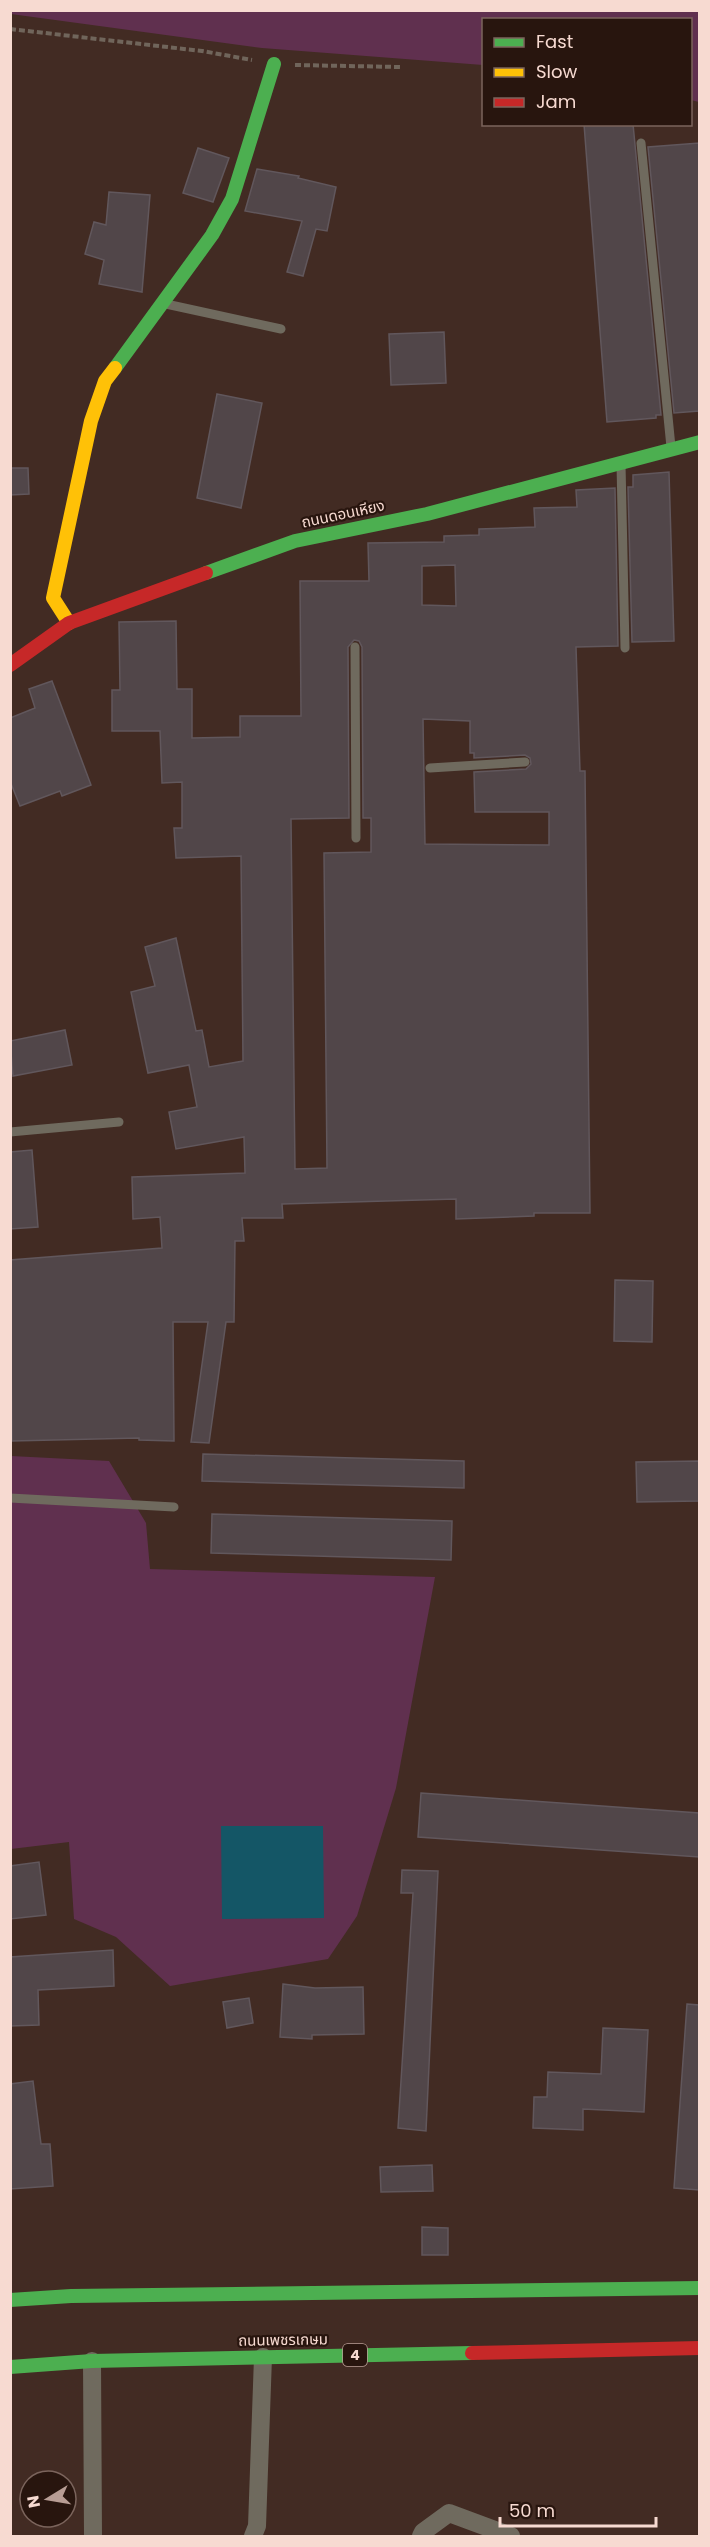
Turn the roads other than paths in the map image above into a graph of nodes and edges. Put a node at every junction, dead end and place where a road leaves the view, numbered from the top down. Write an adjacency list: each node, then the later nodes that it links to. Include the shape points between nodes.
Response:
1 (274, 64): 3 (main road, via 232,199 212,235)
2 (642, 143): 6 (lane)
3 (162, 303): 4 (lane); 8 (main road, via 105,381 91,421 53,598)
4 (281, 329)
5 (699, 442): 6 (main road, ถนนดอนเหียง)
6 (671, 449): 7 (main road, ถนนดอนเหียง)
7 (621, 464): 8 (main road, ถนนดอนเหียง, via 427,514 295,541); 10 (lane)
8 (69, 622): 11 (main road, ถนนดอนเหียง)
9 (355, 647): 14 (lane)
10 (625, 648)
11 (10, 665)
12 (525, 762): 13 (lane)
13 (430, 768)
14 (356, 838)
15 (119, 1122): 16 (lane)
16 (10, 1132)
17 (10, 1498): 18 (lane)
18 (174, 1506)
19 (699, 2288): 20 (main road)
20 (10, 2300)
21 (699, 2348): 22 (main road, ถนนเพชรเกษม / 4)
22 (262, 2357): 23 (main road, ถนนเพชรเกษม / 4); 26 (street, via 257,2526)
23 (92, 2361): 24 (main road, ถนนเพชรเกษม / 4); 25 (street)
24 (10, 2367)
25 (93, 2536)
26 (253, 2536)
27 (421, 2536): 28 (street, via 449,2513)
28 (511, 2536)

